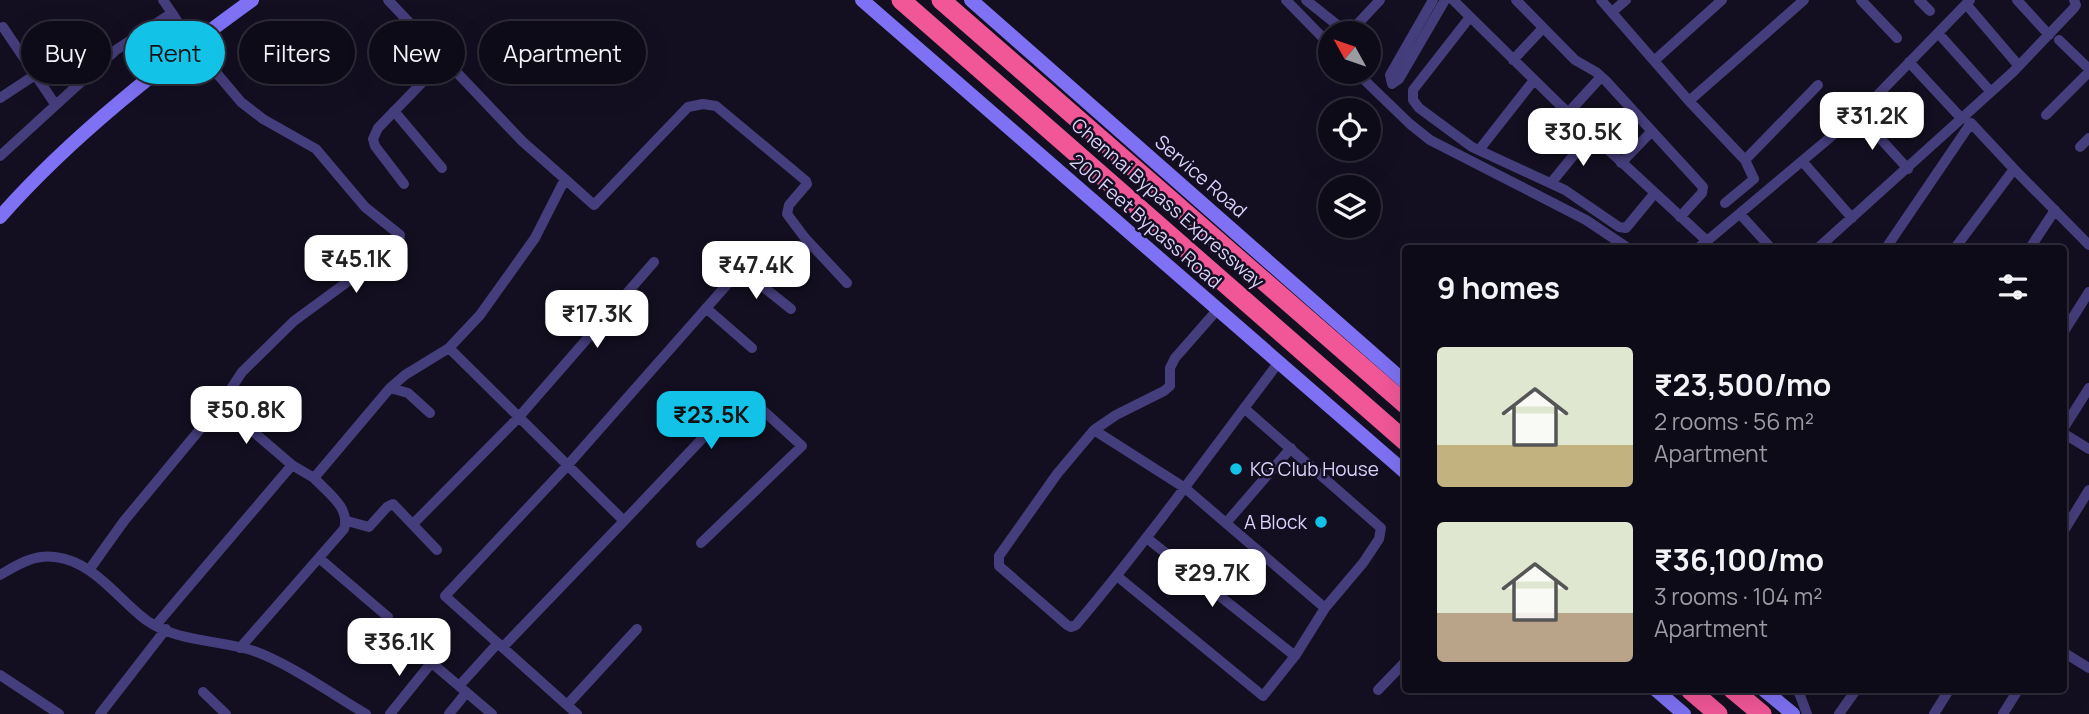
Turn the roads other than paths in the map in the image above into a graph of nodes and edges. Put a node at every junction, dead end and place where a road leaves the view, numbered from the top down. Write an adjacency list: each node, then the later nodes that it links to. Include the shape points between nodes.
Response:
1 (163, 0): 26 (street)
2 (252, 0): 29 (street)
3 (388, 0): 30 (street)
4 (862, 0): 103 (street, 200 Feet Bypass Road)
5 (901, 0): 119 (highway, Chennai Bypass Expressway)
6 (941, 0): 111 (highway, Chennai Bypass Expressway)
7 (971, 0): 108 (street, Service Road)
8 (1286, 0): 33 (street)
9 (1306, 0): 10 (street, via 1346,32)
10 (1380, 0)
11 (1433, 0): 53 (street, via 1390,75)
12 (1445, 0): 53 (street)
13 (1516, 0): 32 (street)
14 (1601, 0): 25 (street)
15 (1626, 0): 25 (street)
16 (1722, 0): 40 (street)
17 (1804, 0): 58 (street)
18 (1861, 0): 36 (street)
19 (1919, 0): 24 (street)
20 (2017, 0): 35 (street)
21 (2074, 0): 35 (street, via 2077,5)
22 (1458, 2): 27 (street)
23 (1968, 2): 34 (street); 42 (street)
24 (1930, 11)
25 (1612, 12): 40 (street)
26 (172, 13): 28 (street); 59 (street, via 117,50)
27 (1470, 18): 39 (street); 69 (street, via 1411,95 1419,108)
28 (177, 21)
29 (223, 21)
30 (408, 21)
31 (3, 27): 38 (street)
32 (1544, 28): 39 (street); 44 (street, via 1575,60)
33 (1318, 33)
34 (1938, 33): 41 (street); 55 (street)
35 (2049, 35): 42 (street)
36 (1897, 38)
37 (2059, 40): 43 (street)
38 (21, 53)
39 (1513, 60): 45 (street)
40 (1655, 60): 58 (street)
41 (1909, 62): 62 (street); 64 (street)
42 (2018, 65): 55 (street)
43 (2089, 70): 63 (street)
44 (1601, 76): 61 (street); 65 (street)
45 (1534, 80): 61 (street); 69 (street)
46 (225, 82): 112 (street, via 263,119 317,149 354,196 394,228 401,240 294,321 242,372)
47 (465, 82): 77 (street)
48 (22, 84): 57 (street)
49 (42, 84): 59 (street)
50 (145, 84): 84 (street, via 36,176)
51 (420, 84): 60 (street)
52 (1369, 84): 56 (street)
53 (1392, 84): 56 (street)
54 (1818, 85): 71 (street)
55 (1992, 92): 64 (street)
56 (1383, 97): 88 (street, via 1430,140 1586,220)
57 (0, 99)
58 (1689, 101): 71 (street)
59 (55, 104): 70 (street)
60 (394, 111): 74 (street); 79 (street, via 373,139)
61 (1568, 113): 66 (street)
62 (1858, 114): 72 (street); 75 (street)
63 (2046, 115)
64 (1962, 120): 75 (street)
65 (1652, 131): 73 (street); 85 (street, via 1703,187)
66 (1591, 134): 73 (street); 78 (street)
67 (2089, 138): 68 (street)
68 (2080, 147)
69 (1479, 150): 78 (street)
70 (0, 156)
71 (1745, 160): 81 (street, via 1754,178)
72 (1802, 161): 83 (street); 86 (street)
73 (1621, 163): 80 (street)
74 (442, 168)
75 (1908, 169): 86 (street)
76 (2014, 169): 82 (street); 92 (street, via 1971,123); 93 (street)
77 (565, 179): 99 (street, via 594,205 688,107 716,106 806,181 787,215); 105 (street, via 535,238 480,315)
78 (1551, 183): 80 (street, via 1626,228)
79 (404, 184)
80 (1654, 194): 85 (street)
81 (1725, 203)
82 (2055, 210): 94 (street); 95 (street)
83 (1740, 214): 87 (street); 90 (street)
84 (0, 216)
85 (1680, 217): 87 (street)
86 (1852, 218): 91 (street)
87 (1707, 241): 89 (street)
88 (1624, 245)
89 (1702, 245)
90 (1768, 245)
91 (1821, 245)
92 (1888, 245)
93 (1957, 245)
94 (2033, 245)
95 (2089, 245)
96 (754, 254): 98 (street)
97 (654, 262): 115 (street)
98 (741, 269): 101 (street); 102 (street)
99 (846, 283)
100 (2089, 292): 104 (street)
101 (706, 308): 106 (street); 123 (street)
102 (791, 309)
103 (1218, 309): 107 (street, 200 Feet Bypass Road); 117 (street, via 1175,358 1170,386)
104 (2067, 326)
105 (449, 348): 109 (street); 115 (street)
106 (752, 348)
107 (1279, 362): 113 (street); 124 (street, 200 Feet Bypass Road)
108 (1402, 379)
109 (390, 388): 114 (street, via 408,393); 125 (street)
110 (2089, 388): 116 (street)
111 (1402, 401)
112 (221, 404): 122 (street); 137 (street)
113 (1244, 408): 120 (street); 126 (street)
114 (430, 413)
115 (517, 418): 123 (street); 131 (street)
116 (2067, 424)
117 (1094, 430): 126 (street); 139 (street, via 999,556 999,566 1071,627)
118 (2067, 434): 121 (street)
119 (1402, 438)
120 (1291, 448): 130 (street); 140 (street, via 1381,528 1363,563)
121 (2089, 449)
122 (292, 465): 125 (street); 142 (street)
123 (568, 466): 129 (street); 145 (street, via 445,596)
124 (1402, 469)
125 (314, 478): 128 (street, via 343,510)
126 (1185, 488): 130 (street); 133 (street)
127 (2089, 489): 132 (street)
128 (347, 521): 131 (street, via 369,527 393,504); 136 (street)
129 (624, 522): 134 (street, via 737,402 748,400 802,446); 145 (street)
130 (1226, 523): 140 (street)
131 (413, 524): 135 (street)
132 (2067, 525)
133 (1148, 539): 139 (street); 148 (street)
134 (701, 543)
135 (437, 550)
136 (319, 558): 141 (street); 146 (street)
137 (89, 570): 138 (street, via 55,557 39,557); 142 (street)
138 (0, 575)
139 (1117, 576): 148 (street, via 1263,696)
140 (1325, 608): 148 (street)
141 (388, 617)
142 (161, 627): 146 (street, via 183,637); 166 (street)
143 (637, 629): 164 (street)
144 (393, 630): 149 (street)
145 (500, 645): 153 (street); 164 (street)
146 (240, 648): 168 (street, via 254,651)
147 (2067, 654): 151 (street)
148 (1295, 656)
149 (432, 662): 153 (street); 169 (street)
150 (1402, 665): 154 (street)
151 (2089, 668)
152 (0, 675): 165 (street)
153 (462, 690): 170 (street); 171 (street)
154 (1378, 690)
155 (203, 692): 167 (street)
156 (1660, 693): 173 (street)
157 (1694, 693): 174 (highway)
158 (1737, 693): 175 (highway)
159 (1768, 693): 176 (street)
160 (1799, 693): 177 (street)
161 (1854, 693): 178 (street)
162 (1947, 693): 179 (street)
163 (2016, 693): 180 (street)
164 (568, 705): 172 (street)
165 (59, 714)
166 (100, 714)
167 (226, 714)
168 (366, 714)
169 (390, 714)
170 (449, 714)
171 (492, 714)
172 (577, 714)
173 (1684, 714)
174 (1718, 714)
175 (1762, 714)
176 (1793, 714)
177 (1807, 714)
178 (1839, 714)
179 (1934, 714)
180 (2003, 714)

